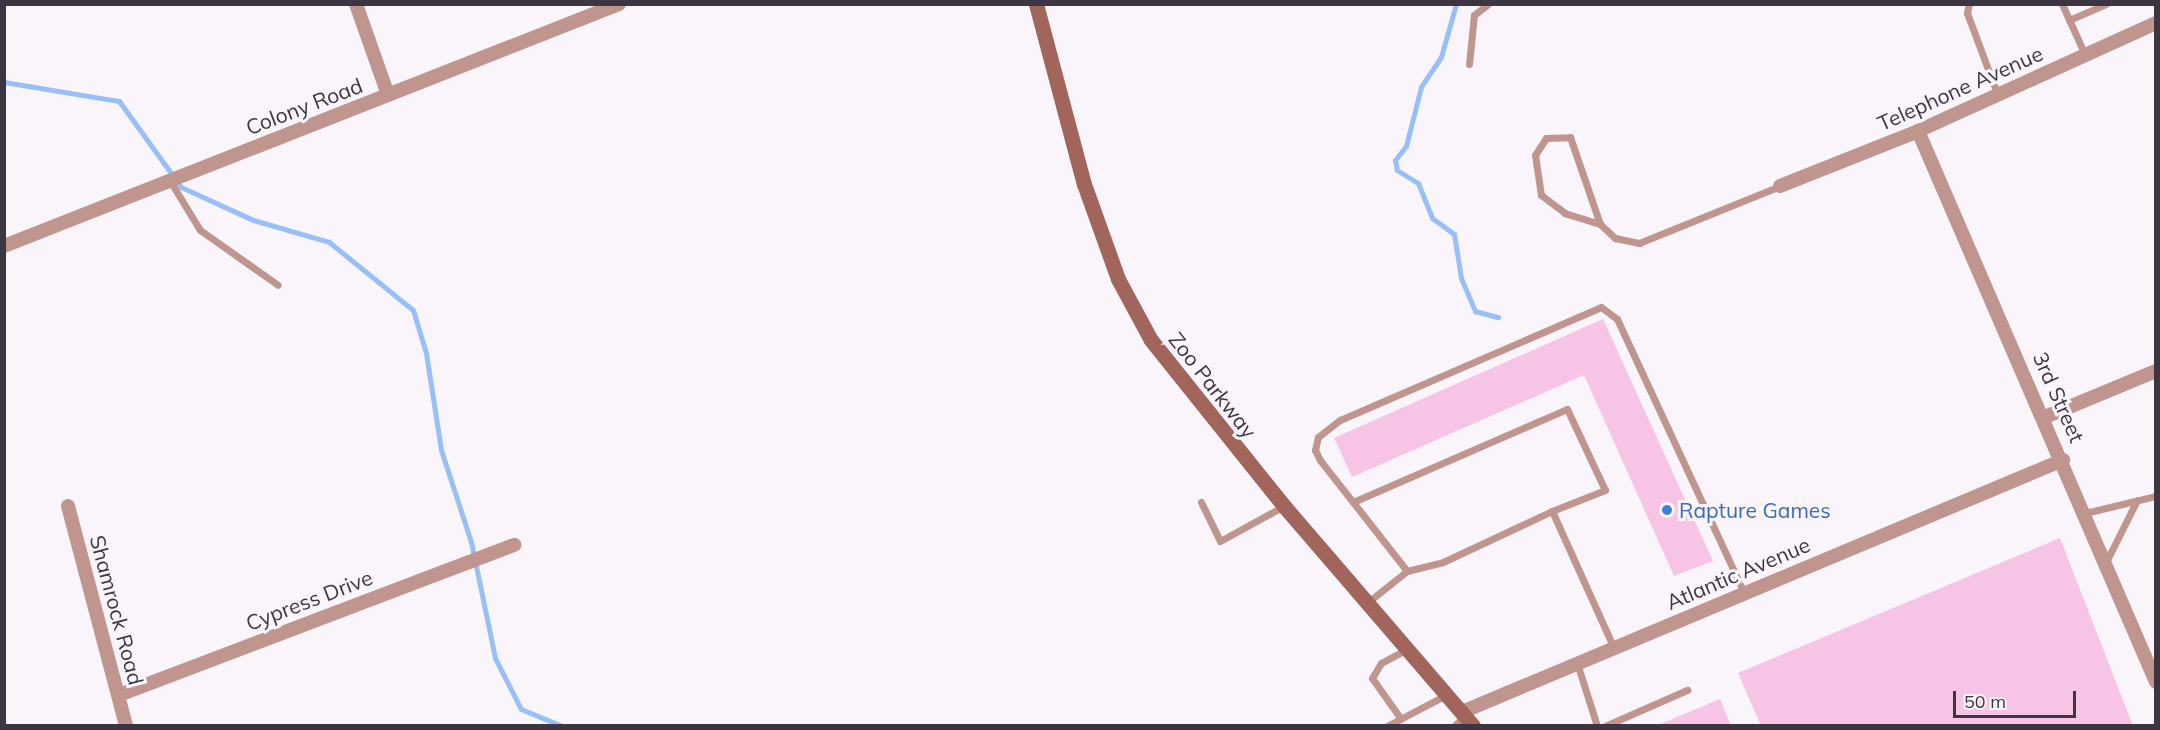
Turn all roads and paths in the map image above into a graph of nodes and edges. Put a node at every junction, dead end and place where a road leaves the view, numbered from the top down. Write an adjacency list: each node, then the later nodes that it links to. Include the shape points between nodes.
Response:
1 (356, 4): 12 (street)
2 (619, 4): 12 (street, Colony Road)
3 (1036, 4): 28 (main road, Zoo Parkway, via 1084,184 1118,279 1151,340)
4 (1488, 4): 11 (lane, via 1474,15)
5 (1969, 4): 13 (lane, via 1967,13)
6 (2062, 4): 8 (lane)
7 (2106, 4): 8 (lane)
8 (2069, 20): 10 (lane)
9 (2156, 23): 10 (street, Telephone Avenue)
10 (2085, 55): 13 (street, Telephone Avenue)
11 (1469, 64)
12 (388, 95): 15 (street, Colony Road)
13 (1998, 96): 14 (street, Telephone Avenue)
14 (1918, 131): 16 (street, Telephone Avenue); 21 (street, 3rd Street)
15 (170, 181): 18 (street, Colony Road); 19 (lane, via 200,230)
16 (1780, 186): 17 (lane, via 1639,243 1616,238)
17 (1600, 224): 17 (lane, via 1577,147 1570,138 1546,138 1535,155 1541,195 1565,213)
18 (4, 246)
19 (278, 285)
20 (2156, 371): 21 (street)
21 (2045, 417): 22 (street, 3rd Street)
22 (2063, 460): 30 (street, 3rd Street); 34 (street, Atlantic Avenue)
23 (2156, 496): 25 (lane)
24 (1201, 501): 28 (lane, via 1220,541)
25 (2137, 501): 30 (lane); 32 (lane)
26 (1353, 502): 29 (lane, via 1567,409 1605,490); 33 (lane); 34 (lane, via 1315,450 1327,428 1601,307 1617,320)
27 (68, 507): 42 (street, Shamrock Road)
28 (1284, 507): 35 (main road, Zoo Parkway)
29 (1552, 511): 33 (lane, via 1443,562); 36 (lane)
30 (2085, 513): 32 (street, 3rd Street)
31 (514, 545): 42 (street, Cypress Drive)
32 (2106, 562): 39 (street, 3rd Street)
33 (1407, 571): 35 (lane)
34 (1744, 593): 36 (street, Atlantic Avenue)
35 (1368, 602): 37 (main road, Zoo Parkway)
36 (1614, 648): 38 (street, Atlantic Avenue)
37 (1407, 649): 41 (main road, Zoo Parkway); 43 (lane, via 1381,663 1372,678)
38 (1577, 663): 44 (street, Atlantic Avenue); 47 (lane)
39 (2155, 679)
40 (1687, 690): 48 (lane)
41 (1448, 694): 43 (lane); 44 (main road, Zoo Parkway)
42 (119, 695): 45 (street, Shamrock Road)
43 (1401, 719): 46 (lane)
44 (1464, 720)
45 (126, 726)
46 (1387, 726)
47 (1598, 726)
48 (1605, 726)

